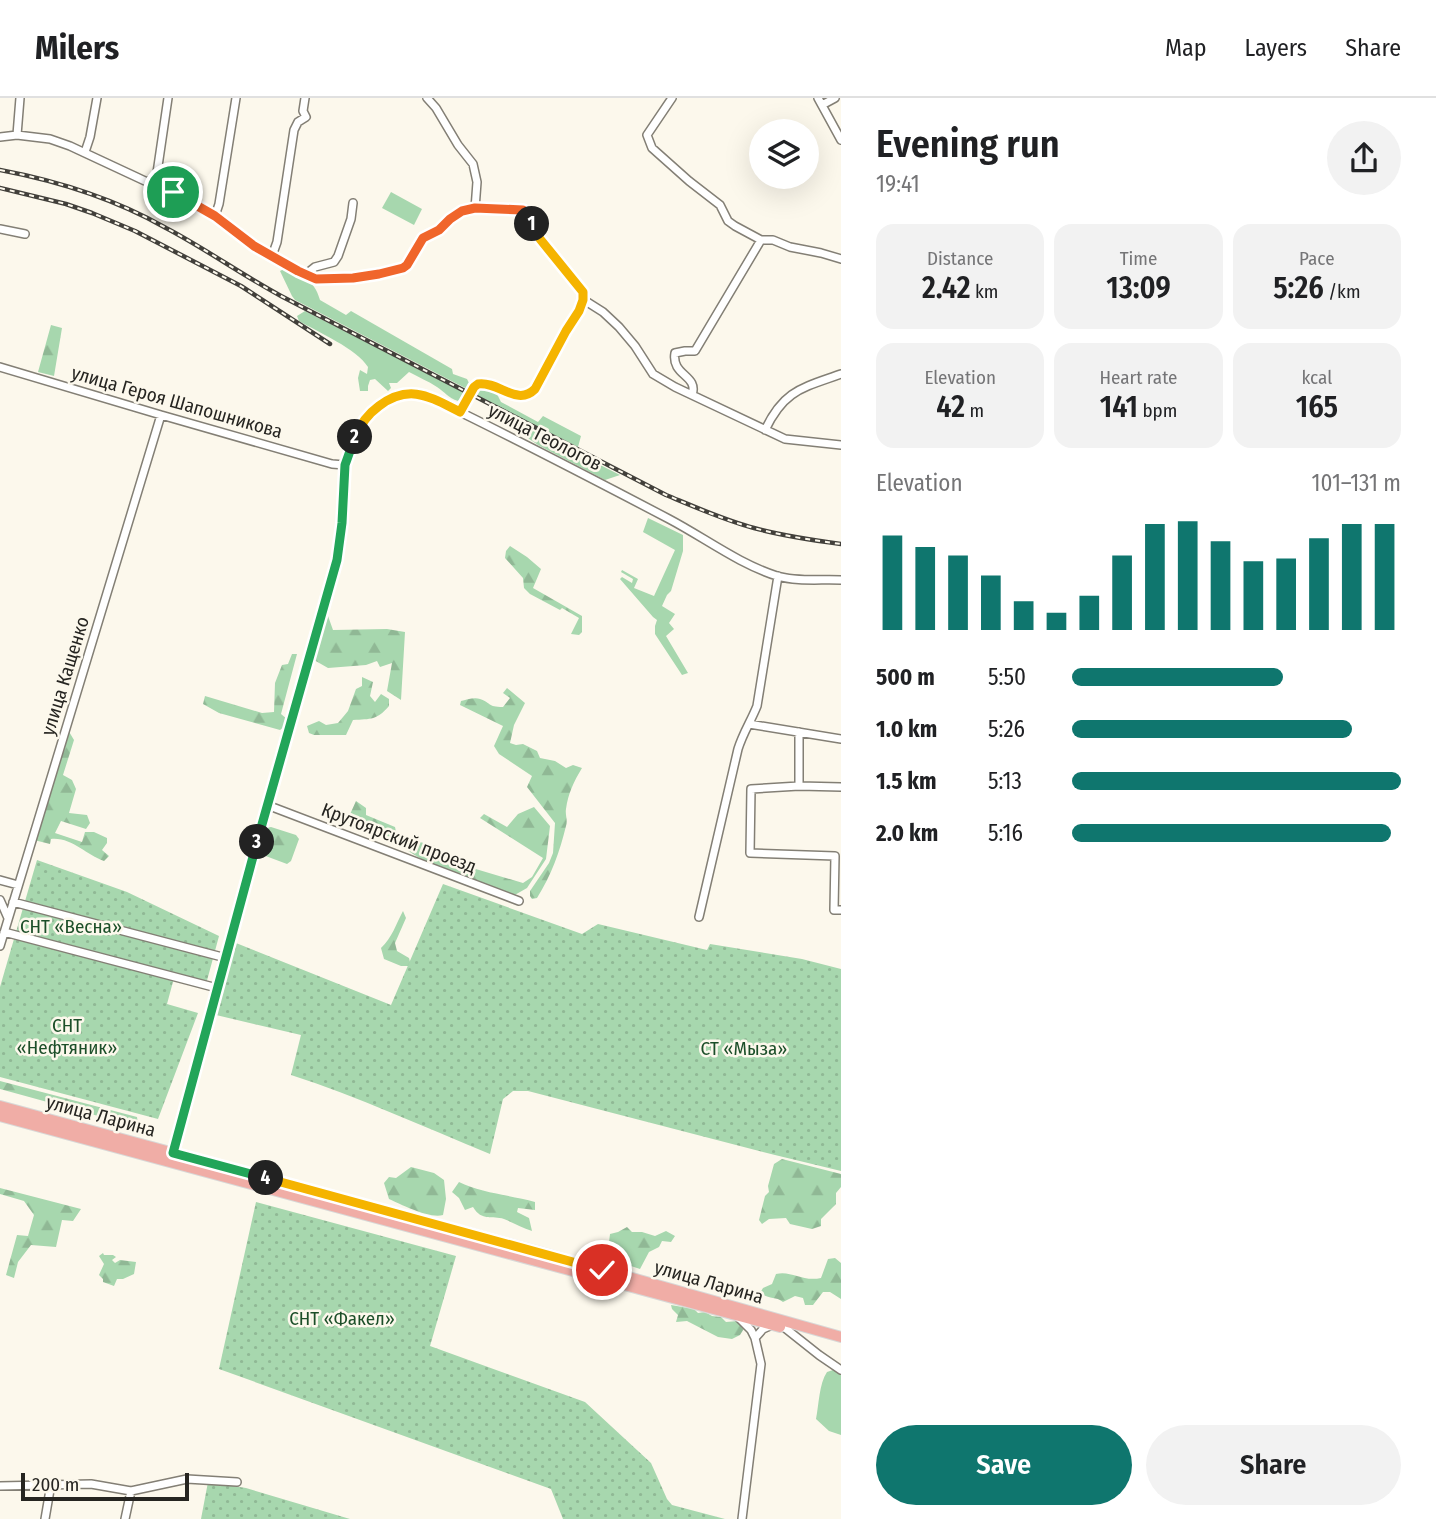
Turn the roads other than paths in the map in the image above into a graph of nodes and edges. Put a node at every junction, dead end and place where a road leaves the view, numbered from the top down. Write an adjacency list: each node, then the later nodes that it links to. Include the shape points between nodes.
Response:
1 (20, 98): 10 (street)
2 (97, 98): 13 (street)
3 (168, 98): 14 (street, via 158,173)
4 (236, 98): 17 (street)
5 (305, 98): 21 (street, via 306,117 294,130)
6 (427, 98): 16 (street, via 473,164)
7 (672, 98): 20 (street, via 647,135 652,148 720,205 728,221)
8 (835, 98): 9 (street)
9 (820, 102): 12 (street)
10 (17, 135): 11 (street); 13 (street, via 50,139)
11 (0, 137)
12 (841, 140)
13 (85, 152): 14 (street)
14 (148, 183): 17 (street)
15 (353, 203): 23 (street, via 334,262)
16 (475, 208): 23 (street, via 462,211 423,238 403,268 353,278); 24 (street, via 523,210 583,292)
17 (215, 216): 21 (street)
18 (0, 229): 19 (street)
19 (25, 234)
20 (761, 240): 22 (street); 27 (street, via 695,351 674,358 694,387)
21 (272, 256): 23 (street)
22 (841, 259)
23 (305, 275)
24 (583, 300): 27 (street, via 619,327 653,374); 28 (street, via 530,395 517,396 478,384)
25 (0, 367): 29 (street, улица Героя Шапошникова)
26 (841, 374): 30 (street, via 790,394 776,408)
27 (692, 395): 30 (street)
28 (460, 412): 32 (street, улица Геологов, via 427,396 407,393 389,399 363,422); 33 (street, улица Геологов)
29 (161, 415): 32 (street, улица Героя Шапошникова); 43 (street, улица Кащенко)
30 (765, 430): 31 (street, via 785,439)
31 (841, 445)
32 (345, 465): 40 (street, улица Геологов, via 337,560)
33 (778, 576): 34 (street, улица Геологов); 35 (street, via 757,706)
34 (841, 580)
35 (749, 724): 36 (street); 48 (street, via 738,749)
36 (799, 732): 37 (street); 38 (street)
37 (841, 739)
38 (799, 786): 39 (street); 41 (street, via 751,789 750,853)
39 (841, 787)
40 (267, 806): 45 (street, Крутоярский проезд); 52 (street, улица Геологов)
41 (838, 856): 47 (street, via 834,910)
42 (0, 880): 43 (street)
43 (18, 885): 46 (street, улица Кащенко)
44 (0, 900): 49 (street)
45 (519, 901)
46 (13, 902): 49 (street, улица Кащенко); 52 (street)
47 (841, 910)
48 (699, 917)
49 (8, 919): 50 (street, улица Кащенко)
50 (4, 932): 51 (street, улица Кащенко); 53 (street)
51 (0, 946)
52 (226, 958): 53 (street, улица Геологов)
53 (217, 988): 56 (street, улица Геологов)
54 (0, 1106): 56 (main road, улица Ларина)
55 (0, 1116): 56 (main road, улица Ларина)
56 (171, 1158): 57 (main road, улица Ларина); 60 (main road, улица Ларина, via 532,1250)
57 (737, 1316): 58 (main road, улица Ларина); 61 (street)
58 (772, 1325): 59 (main road, улица Ларина); 61 (street)
59 (785, 1328): 62 (main road, улица Ларина); 63 (street)
60 (841, 1337)
61 (755, 1338): 70 (street, via 760,1384)
62 (841, 1343)
63 (841, 1370)
64 (237, 1482): 67 (street, via 187,1479)
65 (51, 1484): 66 (street); 67 (street); 68 (street)
66 (0, 1486)
67 (131, 1491): 69 (street)
68 (45, 1519)
69 (125, 1519)
70 (742, 1519)

